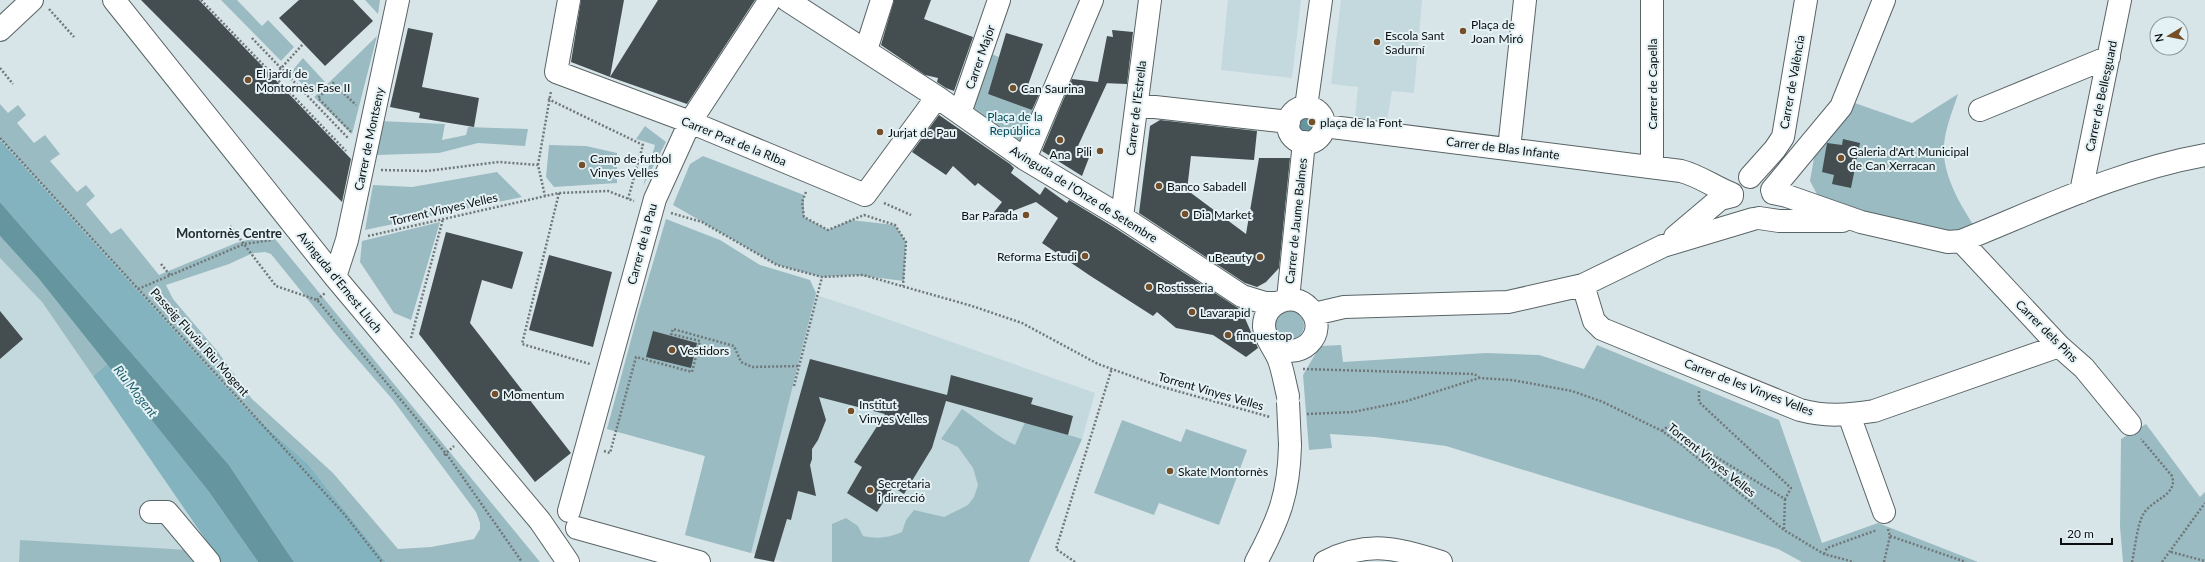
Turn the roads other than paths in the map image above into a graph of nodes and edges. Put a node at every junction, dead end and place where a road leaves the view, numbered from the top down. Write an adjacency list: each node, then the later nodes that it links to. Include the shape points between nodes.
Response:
1 (114, 0): 46 (street, Avinguda d'Ernest Lluch)
2 (398, 0): 46 (street, Carrer de Montseny, via 348,240)
3 (569, 0): 25 (street, Carrer Prat de la RIba, via 556,72)
4 (770, 0): 25 (street, Carrer de la Pau)
5 (787, 0): 18 (street, Avinguda de l'Onze de Setembre)
6 (882, 0): 18 (street)
7 (999, 0): 24 (street, Carrer Major)
8 (1092, 0): 32 (street)
9 (1150, 0): 21 (street, Carrer de l'Estrella)
10 (1321, 0): 22 (street)
11 (1525, 0): 29 (street)
12 (1652, 0): 33 (street, Carrer de Capella)
13 (1806, 0): 35 (street, Carrer de València, via 1783,138)
14 (1884, 0): 30 (street, via 1841,108)
15 (2120, 0): 19 (street, Carrer de Bellesguard)
16 (39, 3): 17 (street)
17 (0, 30)
18 (866, 50): 20 (street, Avinguda de l'Onze de Setembre)
19 (2109, 57): 23 (street); 37 (street, Carrer de Bellesguard)
20 (937, 97): 24 (street, Avinguda de l'Onze de Setembre); 25 (street, Carrer Prat de la RIba, via 865,194)
21 (1137, 105): 26 (street); 40 (street, Carrer de l'Estrella)
22 (1306, 107): 26 (street, via 1293,113); 27 (street, via 1313,108 1319,113)
23 (1980, 110)
24 (960, 113): 32 (street, Avinguda de l'Onze de Setembre)
25 (690, 122): 58 (street, Carrer de la Pau, via 652,207 587,445)
26 (1289, 122): 28 (street, via 1292,135)
27 (1324, 126): 28 (street, via 1319,137 1311,142); 29 (street, Carrer de Blas Infante)
28 (1304, 142): 49 (street, Carrer de Jaume Balmes)
29 (1509, 148): 33 (street, Carrer de Blas Infante)
30 (1805, 152): 36 (street); 39 (street, via 1800,184)
31 (2205, 155): 37 (street, via 2177,160)
32 (1025, 159): 40 (street, Avinguda de l'Onze de Setembre)
33 (1652, 167): 34 (street, Carrer de Blas Infante)
34 (1681, 172): 38 (street, Carrer de Blas Infante, via 1699,176); 42 (street, via 1696,184 1698,190 1701,201)
35 (1750, 177): 36 (street, via 1763,180); 38 (street, via 1739,181)
36 (1772, 192): 39 (street); 41 (street, via 1772,206 1764,215)
37 (2081, 192): 44 (street)
38 (1732, 195): 41 (street, via 1738,213); 42 (street, via 1720,199)
39 (1812, 204): 43 (street)
40 (1122, 217): 48 (street, Avinguda de l'Onze de Setembre)
41 (1756, 218): 43 (street, via 1778,221); 45 (street)
42 (1696, 221): 45 (street)
43 (1861, 222): 44 (street, via 1948,242)
44 (1961, 241): 52 (street, Carrer dels Pins)
45 (1663, 246): 47 (street)
46 (335, 277): 59 (street, Avinguda d'Ernest Lluch)
47 (1582, 285): 50 (street, via 1508,302 1344,308); 55 (street, Carrer de les Vinyes Velles, via 1590,313 1598,326 1800,410 1829,416)
48 (1242, 296): 49 (street, via 1265,303); 51 (street, via 1257,311)
49 (1282, 301): 50 (street, via 1299,300); 51 (street, via 1266,315)
50 (1314, 314): 53 (street, via 1315,335)
51 (1268, 336): 53 (street, via 1286,352); 54 (street, via 1280,361)
52 (2059, 346): 55 (street, Carrer de les Vinyes Velles, via 1888,406); 56 (street, Carrer dels Pins, via 2084,368)
53 (1304, 348): 54 (street, via 1291,372)
54 (1288, 407): 62 (street, bridge, via 1289,470 1283,504)
55 (1849, 415): 60 (street)
56 (2130, 424)
57 (151, 512): 63 (street, via 167,512)
58 (573, 520): 59 (street, via 560,509); 61 (street, via 575,534); 64 (street)
59 (540, 521): 61 (street, Avinguda d'Ernest Lluch)
60 (1881, 521)
61 (563, 554)
62 (1264, 559)
63 (209, 562)
64 (699, 562)
65 (1325, 562): 66 (street, via 1343,553 1364,548 1387,548)
66 (1441, 562)

